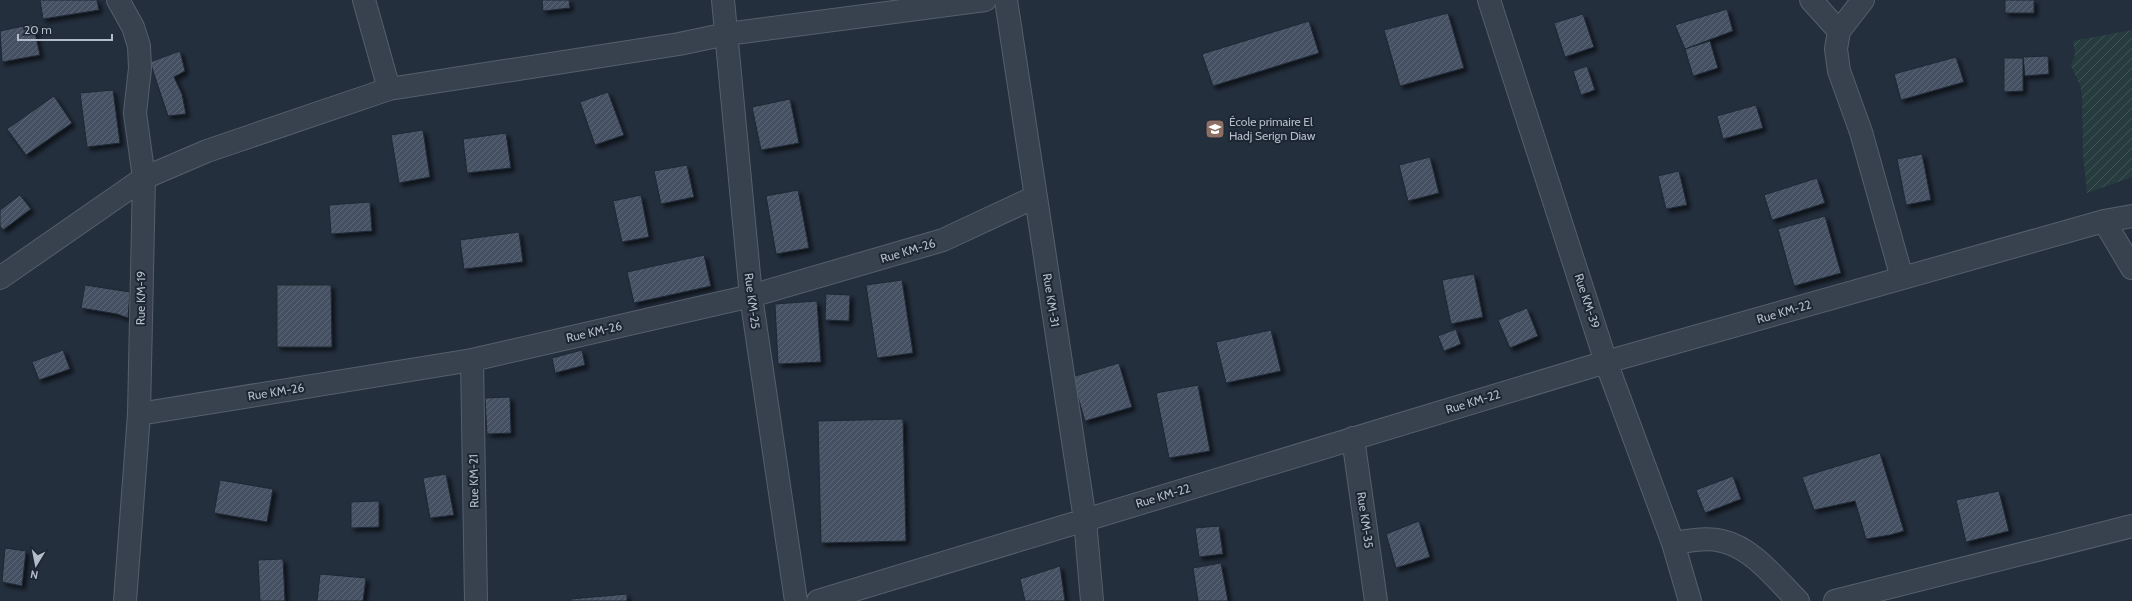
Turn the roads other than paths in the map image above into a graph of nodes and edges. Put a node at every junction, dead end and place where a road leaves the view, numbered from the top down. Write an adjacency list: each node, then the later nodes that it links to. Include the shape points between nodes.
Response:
1 (118, 0): 12 (street, Rue KM-19, via 134,27 139,46 140,68 135,113)
2 (364, 0): 11 (street)
3 (723, 0): 10 (street, Rue KM-25)
4 (985, 0): 10 (street)
5 (1006, 0): 13 (street, Rue KM-31)
6 (1489, 0): 21 (street, Rue KM-39)
7 (1811, 0): 9 (street)
8 (1863, 0): 9 (street)
9 (1839, 31): 18 (street, via 1836,49 1839,71 1861,132)
10 (726, 34): 11 (street, via 679,44); 19 (street, Rue KM-25)
11 (389, 89): 12 (street, via 207,151)
12 (144, 178): 16 (street); 22 (street, Rue KM-19)
13 (1035, 197): 19 (street, Rue KM-26, via 943,240); 24 (street, Rue KM-31)
14 (2132, 216): 15 (street, Rue KM-22)
15 (2104, 221): 17 (street); 18 (street, Rue KM-22)
16 (4, 267)
17 (2132, 268)
18 (1902, 278): 21 (street, Rue KM-22)
19 (751, 296): 20 (street, Rue KM-26); 29 (street, Rue KM-25)
20 (472, 360): 22 (street, Rue KM-26); 28 (street, Rue KM-21)
21 (1606, 362): 23 (street, Rue KM-22); 26 (street, Rue KM-39)
22 (139, 414): 27 (street, Rue KM-19)
23 (1353, 438): 24 (street, Rue KM-22); 32 (street, Rue KM-35)
24 (1085, 520): 30 (street, Rue KM-22); 31 (street, Rue KM-31)
25 (2132, 526): 35 (street)
26 (1672, 543): 33 (street, Rue KM-39); 34 (street, via 1706,540 1721,541 1735,546 1760,563)
27 (125, 601)
28 (476, 601)
29 (796, 601)
30 (818, 601)
31 (1092, 601)
32 (1376, 601)
33 (1690, 601)
34 (1798, 601)
35 (1835, 601)

